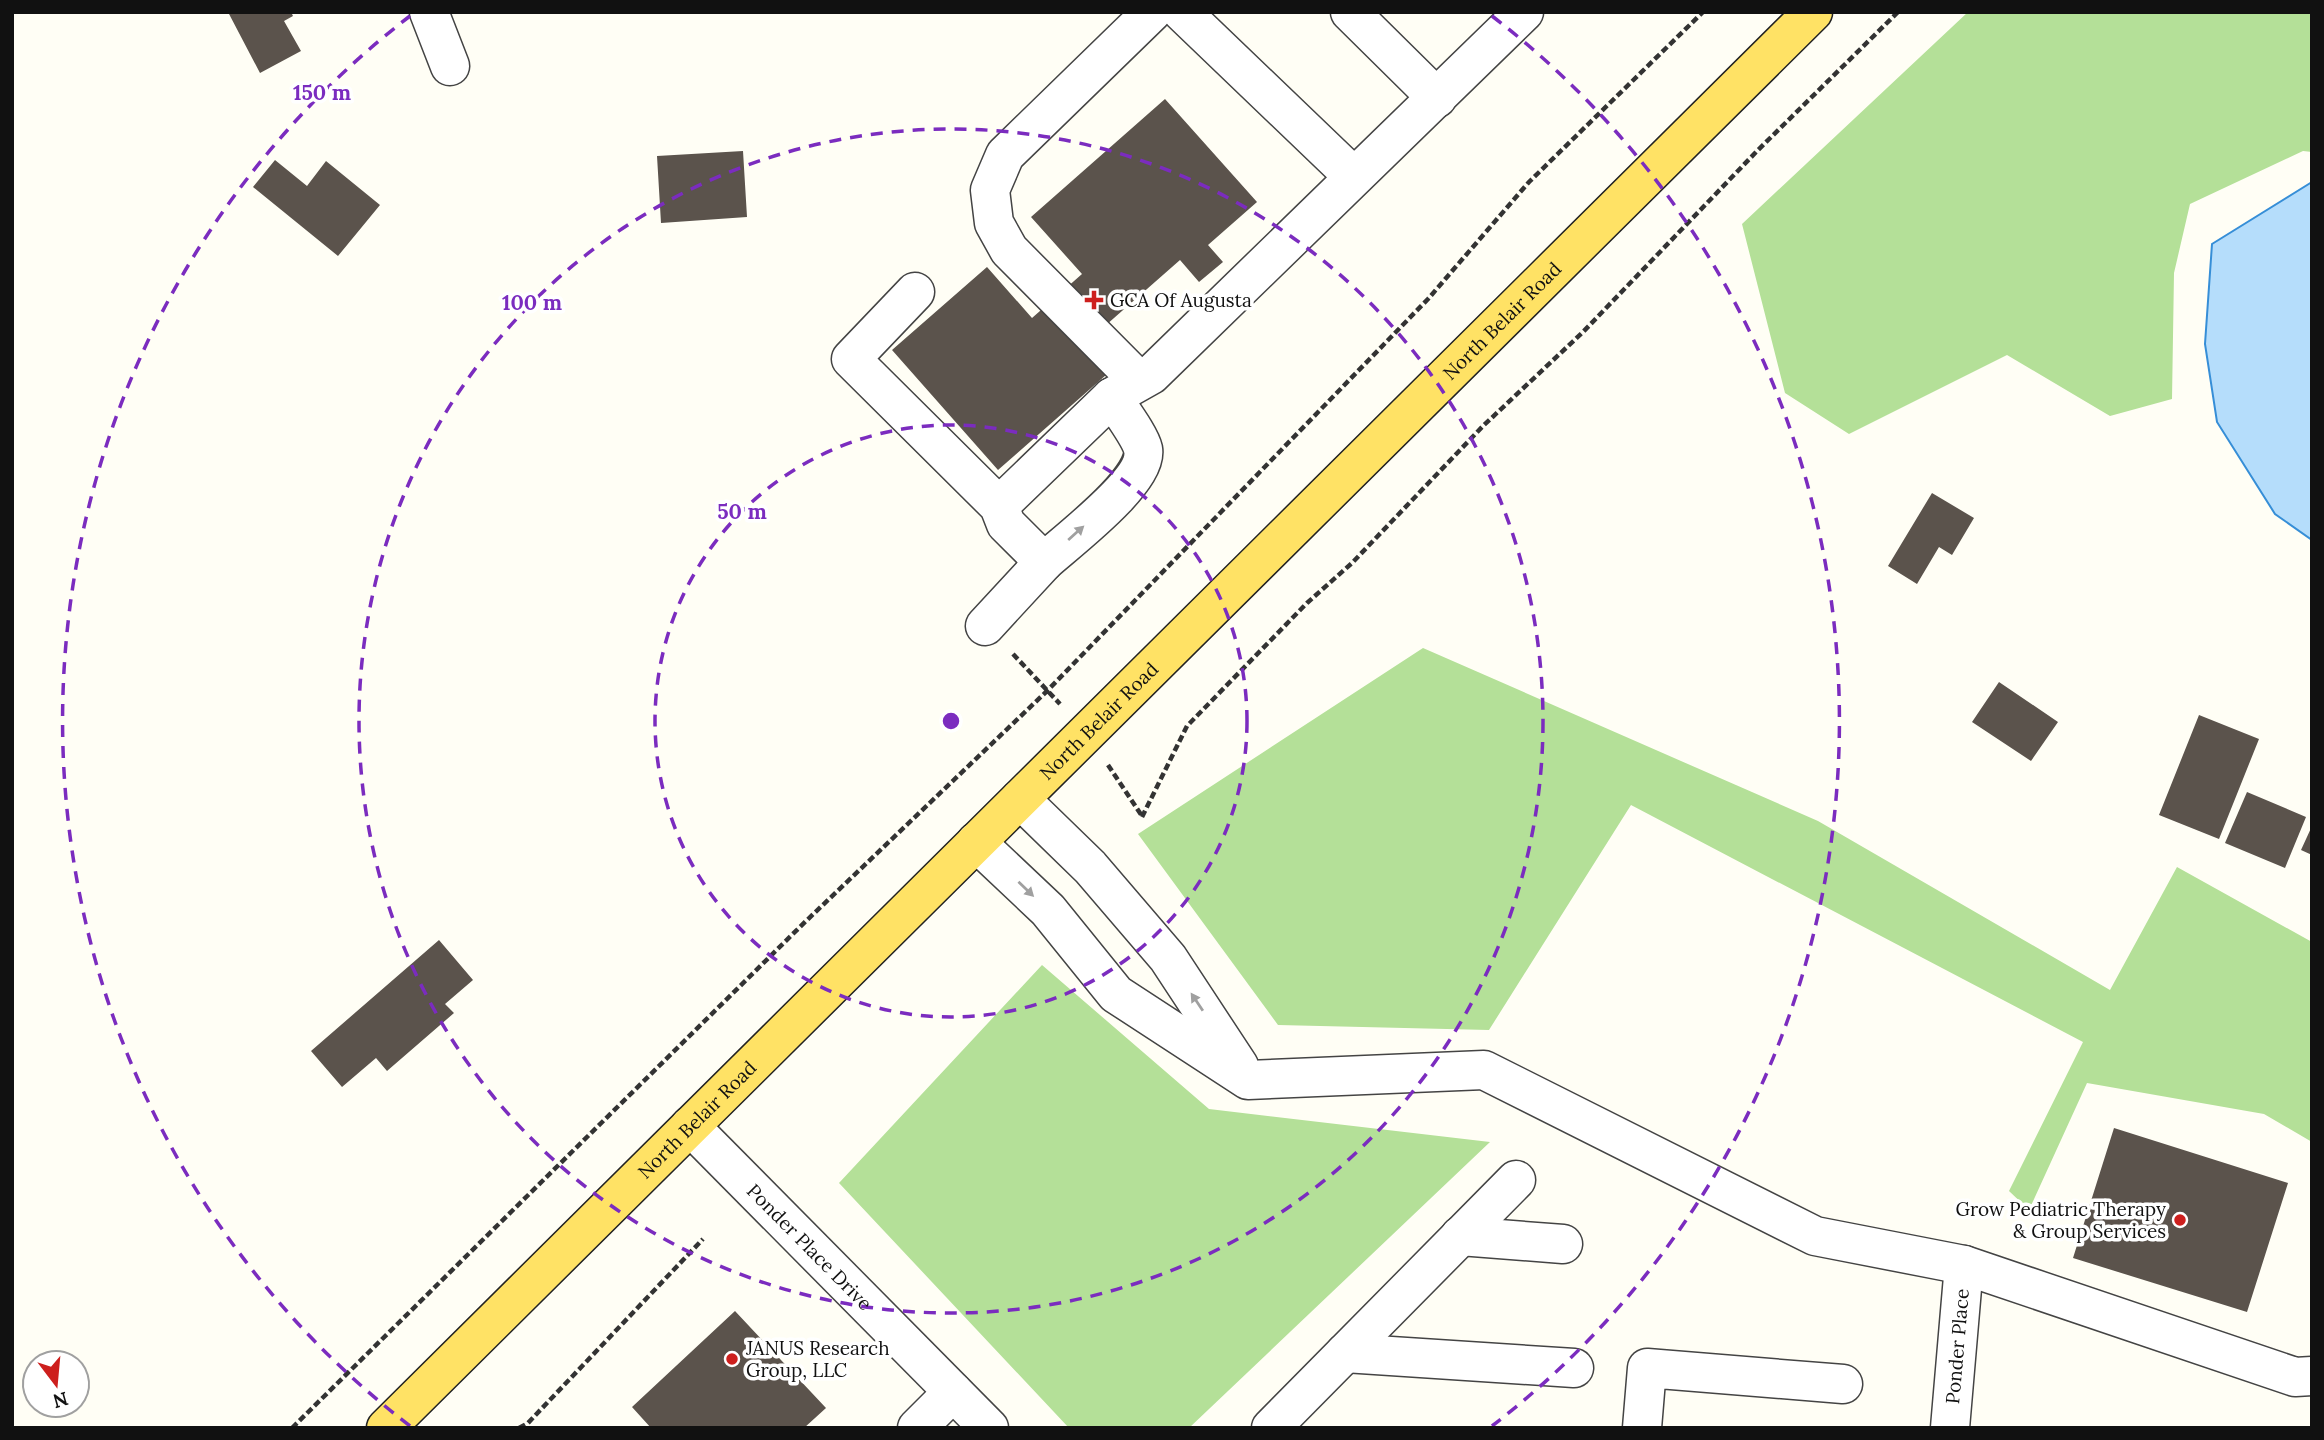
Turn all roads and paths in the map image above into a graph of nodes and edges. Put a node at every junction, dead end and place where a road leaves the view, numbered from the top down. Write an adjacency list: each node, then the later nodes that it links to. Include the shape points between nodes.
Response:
1 (429, 12): 9 (street)
2 (1152, 12): 13 (street, via 1005,155 990,190 994,223 1009,250)
3 (1182, 12): 11 (street)
4 (1350, 12): 10 (street)
5 (1524, 12): 10 (street)
6 (1703, 12): 33 (path, via 1529,182 1428,299 1047,691 806,920)
7 (1813, 12): 17 (main road, North Belair Road)
8 (1898, 12): 17 (path, via 1187,726 1142,817)
9 (450, 66)
10 (1437, 98): 11 (street)
11 (1353, 176): 13 (street, via 1151,374)
12 (915, 292): 14 (street, via 851,359)
13 (1126, 389): 14 (street); 15 (street, one-way to 13, via 1124,490 1140,467 1143,450)
14 (999, 506): 15 (street, via 1006,524)
15 (1044, 562): 16 (street)
16 (985, 626)
17 (1087, 733): 18 (main road, North Belair Road)
18 (1020, 799): 19 (main road, North Belair Road); 20 (street, one-way to 18, via 1167,958 1090,867)
19 (976, 842): 20 (street, one-way to 20, via 1048,910 1116,994); 21 (main road, North Belair Road)
20 (1248, 1080): 26 (street, via 1484,1070 1815,1236)
21 (690, 1126): 31 (street, Ponder Place Drive); 34 (main road, North Belair Road)
22 (1516, 1180): 23 (street)
23 (1460, 1236): 25 (street); 27 (street)
24 (704, 1238): 35 (path)
25 (1563, 1244)
26 (1964, 1265): 29 (street, via 2295,1377); 32 (street, Ponder Place)
27 (1345, 1353): 28 (street); 38 (street)
28 (1574, 1368)
29 (2312, 1376)
30 (1843, 1384): 39 (street, via 1647,1368)
31 (953, 1392): 36 (street); 37 (street, Ponder Place Drive)
32 (1952, 1427)
33 (292, 1428)
34 (386, 1428)
35 (519, 1428)
36 (917, 1428)
37 (989, 1428)
38 (1271, 1428)
39 (1642, 1428)

